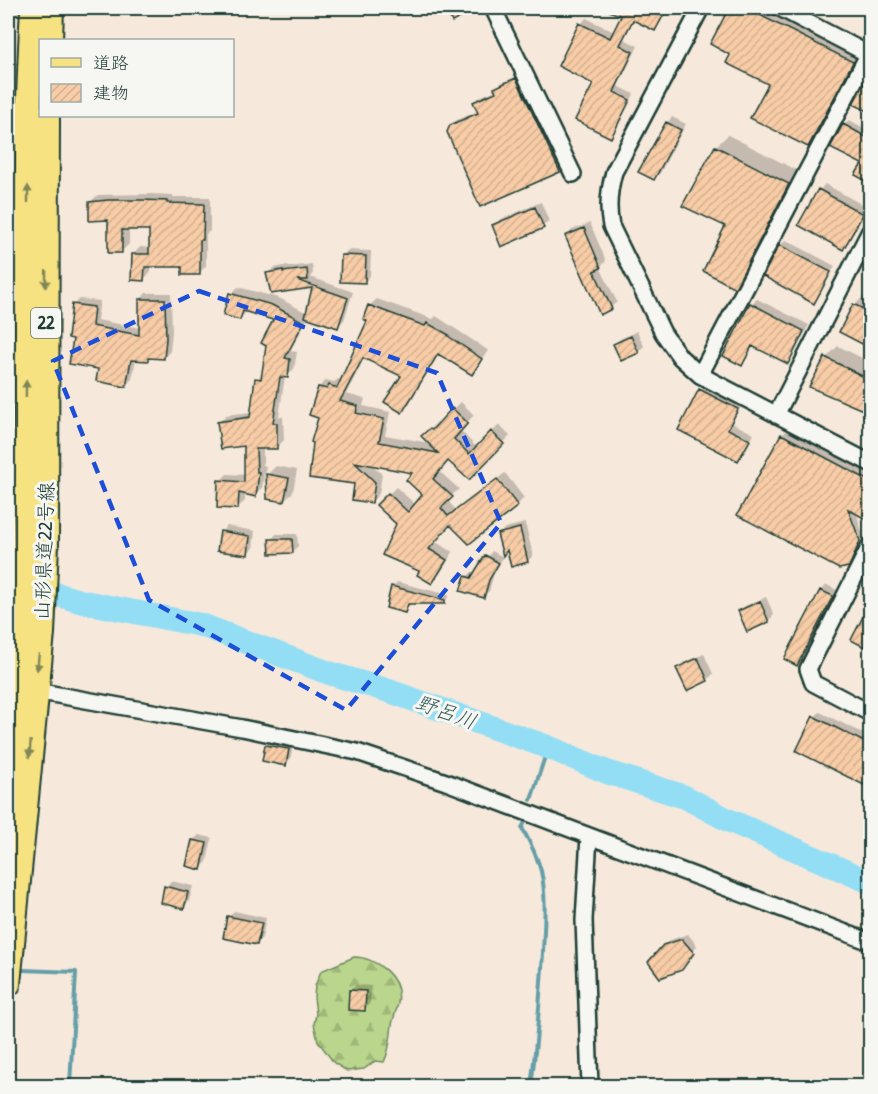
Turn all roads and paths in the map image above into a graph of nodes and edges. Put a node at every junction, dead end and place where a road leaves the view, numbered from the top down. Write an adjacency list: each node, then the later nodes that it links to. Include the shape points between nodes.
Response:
1 (33, 8): 14 (main road, 山形県道22号線 / 22, one-way to 1, via 28,93)
2 (51, 8): 6 (main road)
3 (493, 8): 9 (street)
4 (701, 8): 11 (street, via 614,172 608,212 611,226 663,333 680,357)
5 (780, 8): 7 (street)
6 (50, 39)
7 (870, 53): 11 (street)
8 (47, 117): 14 (main road, 山形県道22号線 / 22, one-way to 14)
9 (573, 174)
10 (870, 231): 12 (street)
11 (700, 375): 12 (street)
12 (776, 415): 13 (street)
13 (870, 463)
14 (35, 545): 16 (main road, 山形県道22号線 / 22)
15 (870, 546): 17 (street, via 808,669 813,684)
16 (25, 689): 18 (main road, 22); 19 (street, via 357,752); 21 (main road, 山形県道22号線 / 22, one-way to 21)
17 (870, 713)
18 (8, 771)
19 (589, 836): 20 (street); 22 (street, via 584,920)
20 (870, 942)
21 (8, 984)
22 (590, 1086)

